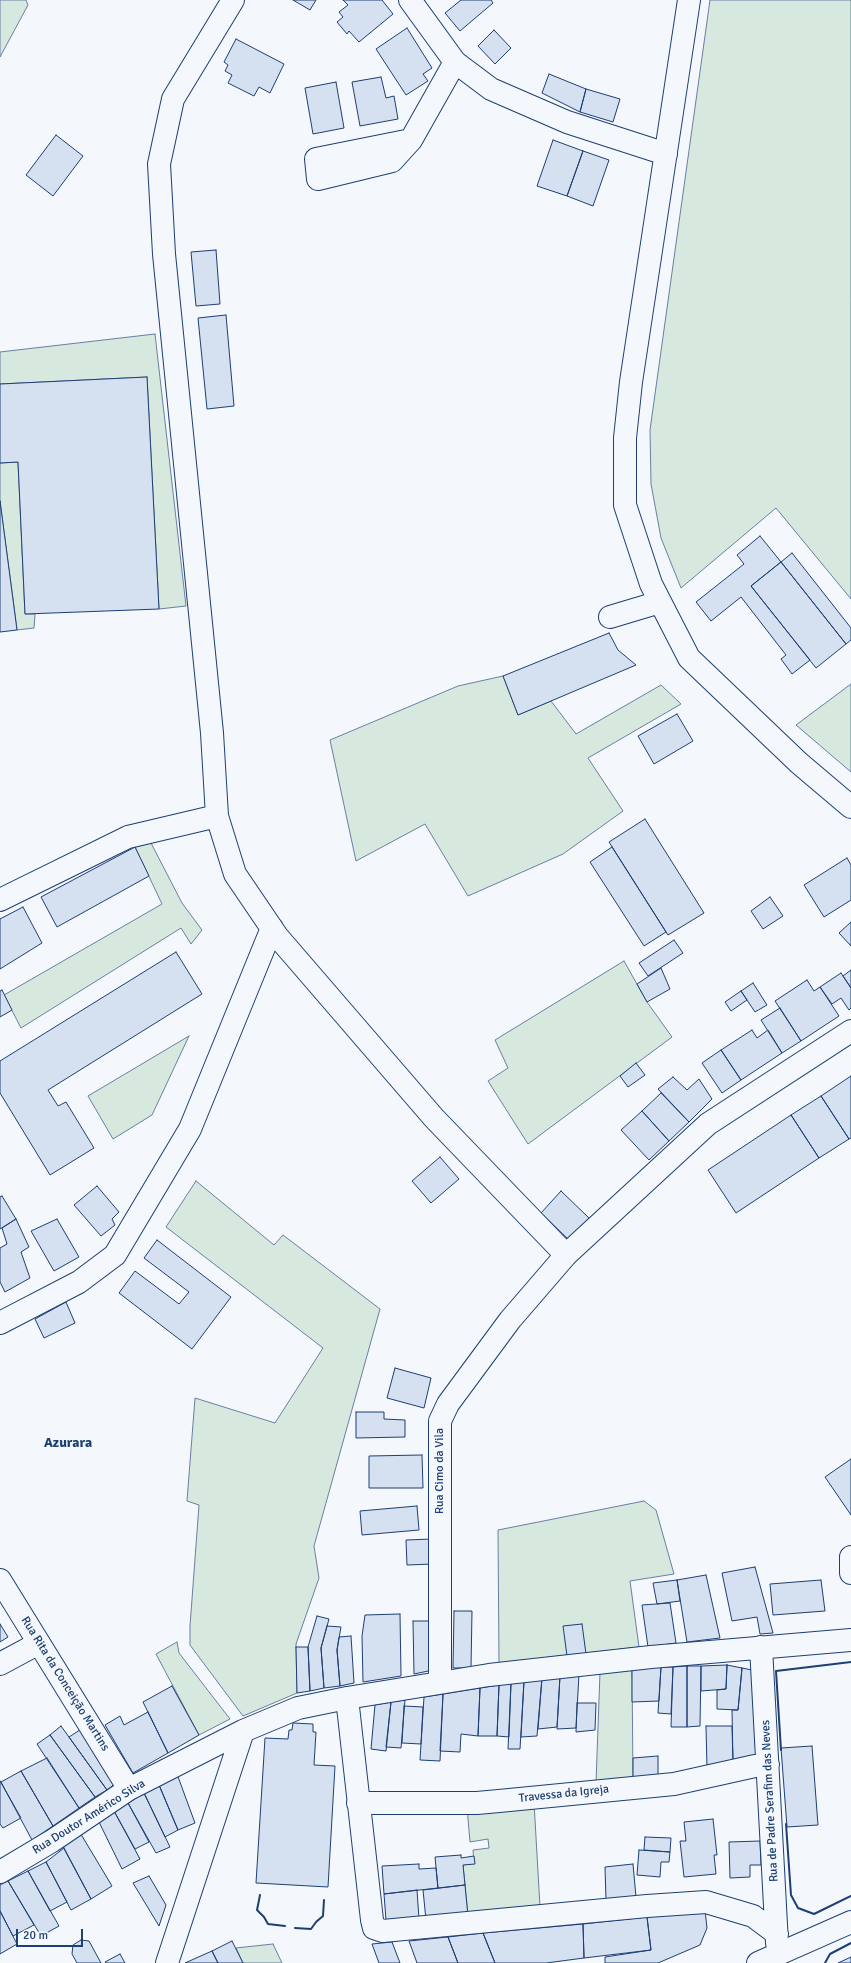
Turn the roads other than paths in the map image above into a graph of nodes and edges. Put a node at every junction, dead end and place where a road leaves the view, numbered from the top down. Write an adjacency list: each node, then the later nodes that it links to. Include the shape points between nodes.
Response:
1 (234, 0): 10 (street, via 173,98 159,164 164,254 212,733)
2 (410, 0): 4 (street)
3 (689, 0): 6 (street)
4 (455, 62): 5 (street); 6 (street, via 491,89 567,122)
5 (411, 140)
6 (666, 154): 7 (street, via 631,382 625,438 625,505 651,584)
7 (660, 602): 8 (street); 9 (street, via 689,658 799,763)
8 (610, 617)
9 (851, 807)
10 (217, 816): 11 (street, via 128,837); 12 (street, via 234,874)
11 (0, 900)
12 (272, 928): 14 (street, via 434,1118); 15 (street, via 190,1129 114,1254 79,1282)
13 (851, 1031): 14 (street, Rua Cimo da Vila, via 708,1124)
14 (566, 1255): 23 (street, Rua Cimo da Vila, via 510,1320 448,1404 440,1421)
15 (0, 1323)
16 (851, 1557): 17 (street)
17 (851, 1573)
18 (0, 1580): 20 (street, Rua Rita da Conceição Martins)
19 (851, 1640): 21 (street, Rua Doutor Américo Silva)
20 (39, 1643): 22 (street); 27 (street, Rua Rita da Conceição Martins)
21 (761, 1647): 23 (street, Rua Doutor Américo Silva); 26 (street, Rua de Padre Serafim das Neves)
22 (0, 1664)
23 (440, 1682): 24 (street, Rua Doutor Américo Silva)
24 (347, 1698): 25 (street, Rua Doutor Américo Silva, via 298,1708); 28 (street)
25 (243, 1731): 27 (street, Rua Doutor Américo Silva); 32 (street)
26 (768, 1765): 28 (street, Travessa da Igreja, via 674,1784 499,1801); 31 (street, Rua de Padre Serafim das Neves)
27 (129, 1789): 29 (street, Rua Doutor Américo Silva, via 52,1841)
28 (358, 1803): 31 (street, via 374,1928 383,1931 706,1902 753,1916)
29 (0, 1872)
30 (851, 1922): 31 (street)
31 (780, 1951): 33 (street)
32 (167, 1963)
33 (758, 1963)

